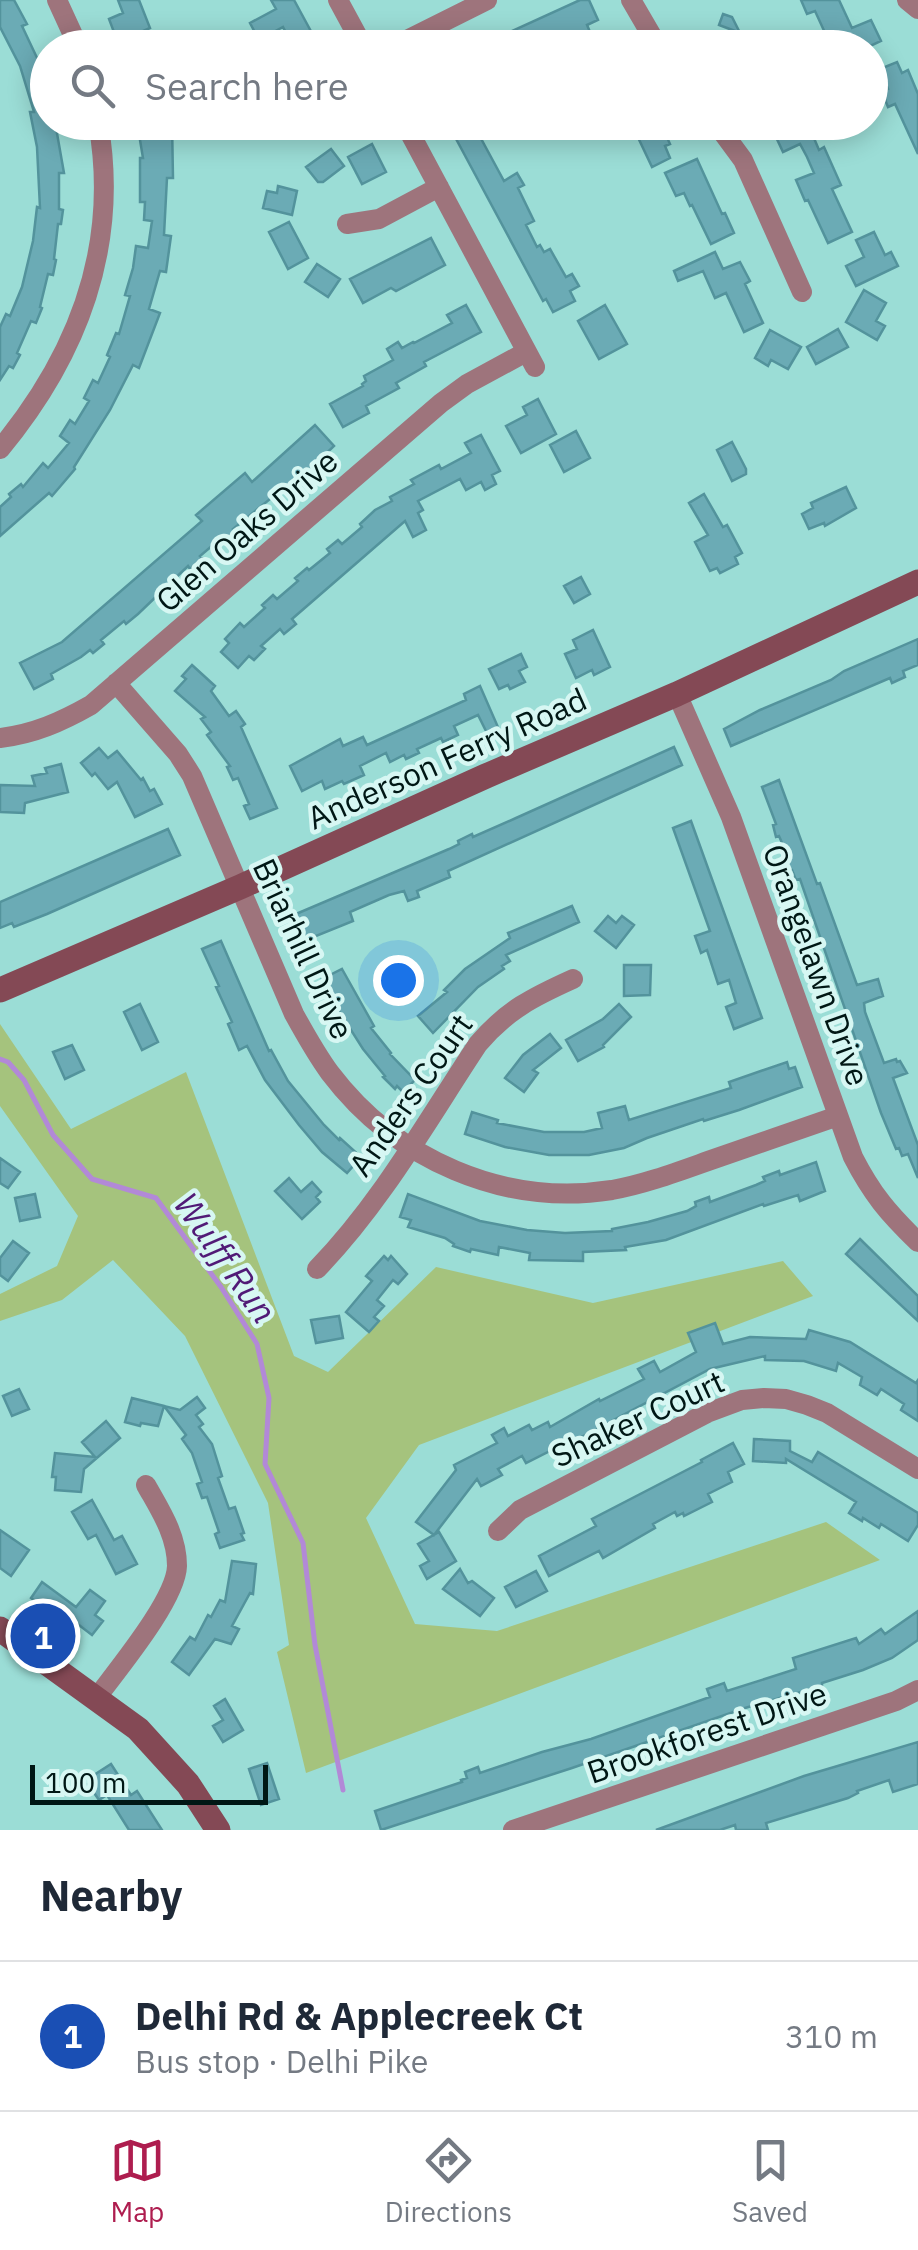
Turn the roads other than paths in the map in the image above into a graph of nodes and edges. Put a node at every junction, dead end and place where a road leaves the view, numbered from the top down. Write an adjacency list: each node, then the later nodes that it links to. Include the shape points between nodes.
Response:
1 (57, 0): 7 (street)
2 (338, 0): 8 (street)
3 (487, 0): 9 (street)
4 (631, 0): 10 (street)
5 (907, 0): 6 (street)
6 (918, 9)
7 (71, 30)
8 (354, 30)
9 (428, 30)
10 (648, 30)
11 (100, 140): 17 (street, via 102,214 91,282 49,383)
12 (413, 140): 14 (street)
13 (729, 140): 16 (street)
14 (438, 188): 15 (street, via 379,219); 19 (street, Glen Oaks Drive, via 531,360 467,384 442,402)
15 (346, 224)
16 (802, 292)
17 (0, 449)
18 (918, 582): 20 (street, Anderson Ferry Road)
19 (116, 683): 21 (street, Glen Oaks Drive, via 66,720); 22 (street, Briarhill Drive, via 192,776)
20 (678, 694): 22 (street, Anderson Ferry Road); 25 (street, Orangelawn Drive, via 732,817)
21 (0, 738)
22 (240, 888): 24 (street, Anderson Ferry Road); 26 (street, Briarhill Drive, via 312,1046 368,1116)
23 (573, 979): 26 (street, Anders Court, via 528,999 493,1026)
24 (0, 990)
25 (838, 1116): 26 (street, Briarhill Drive, via 652,1180 587,1193 513,1189); 27 (street, Orangelawn Drive, via 867,1184)
26 (410, 1148): 28 (street, Anders Court)
27 (918, 1242)
28 (316, 1269)
29 (918, 1469): 31 (street, Shaker Court, via 807,1404 742,1400 520,1510)
30 (146, 1485): 34 (street, via 175,1545 175,1580)
31 (498, 1531)
32 (0, 1630): 34 (street)
33 (918, 1690): 36 (street, Brookforest Drive)
34 (96, 1700): 35 (street, via 164,1756)
35 (218, 1830)
36 (513, 1830)

